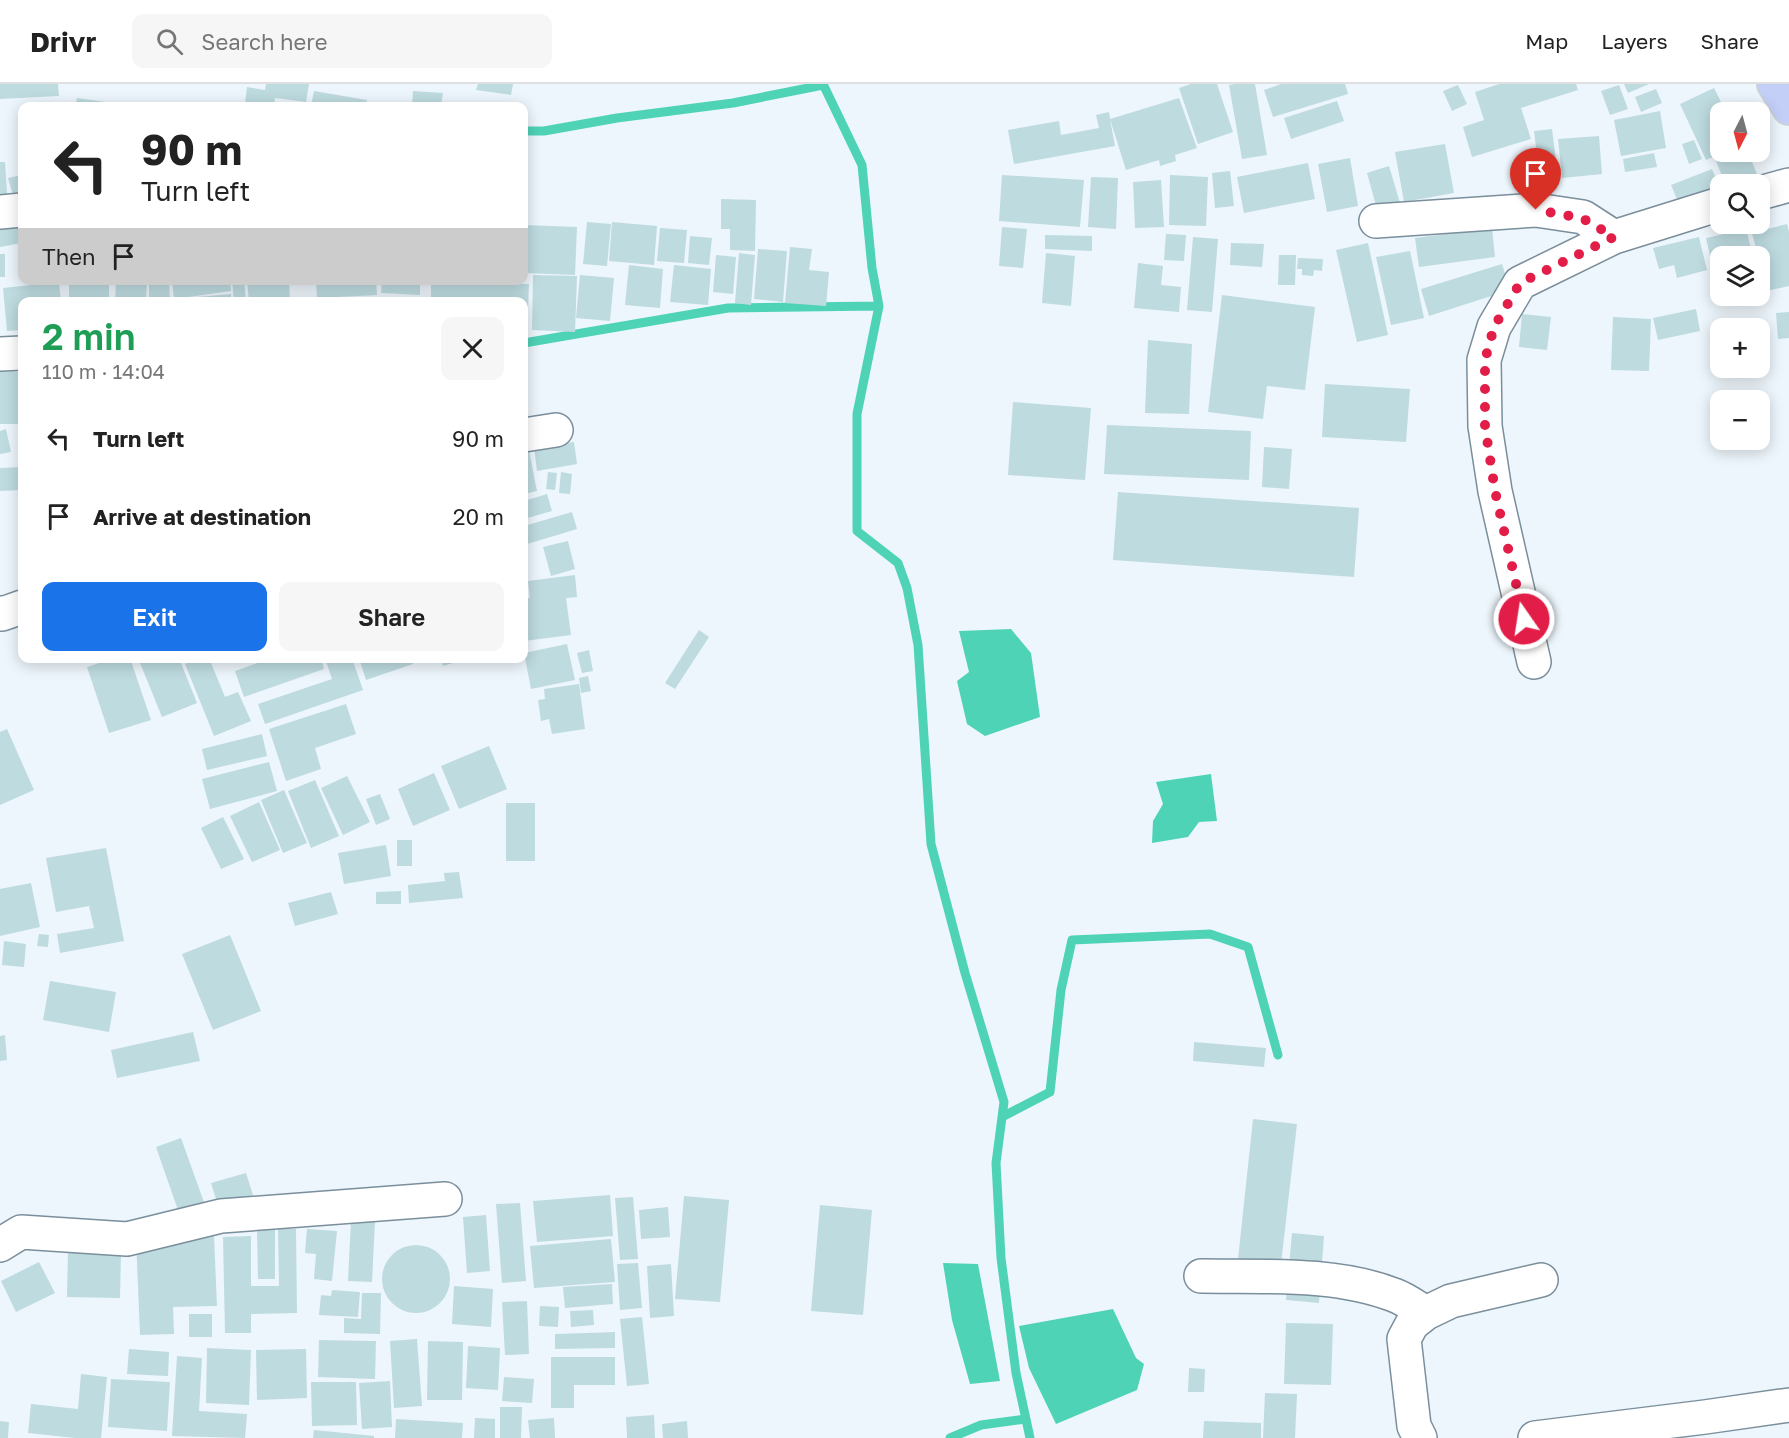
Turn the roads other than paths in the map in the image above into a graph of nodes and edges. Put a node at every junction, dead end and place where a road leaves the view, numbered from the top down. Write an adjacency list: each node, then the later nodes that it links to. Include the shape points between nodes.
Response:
1 (1774, 84): 2 (main road)
2 (1789, 108)
3 (1789, 185): 4 (street)
4 (1770, 190)
5 (1710, 207): 9 (street)
6 (18, 210): 7 (street)
7 (0, 212)
8 (1376, 220): 9 (street, via 1536,210 1582,218)
9 (1614, 237): 16 (street, via 1520,283 1494,327 1485,360 1485,426 1495,491)
10 (18, 353): 11 (street)
11 (0, 354)
12 (556, 430): 13 (street)
13 (528, 434)
14 (18, 608): 15 (street)
15 (0, 613)
16 (1534, 662)
17 (445, 1199): 18 (street, via 221,1216 127,1239 21,1232)
18 (0, 1245)
19 (1201, 1276): 21 (street, via 1348,1282 1395,1295)
20 (1542, 1280): 21 (street, via 1451,1301)
21 (1426, 1313): 23 (street, via 1412,1324 1404,1339 1414,1426)
22 (1789, 1405): 24 (street)
23 (1420, 1438)
24 (1535, 1438)

